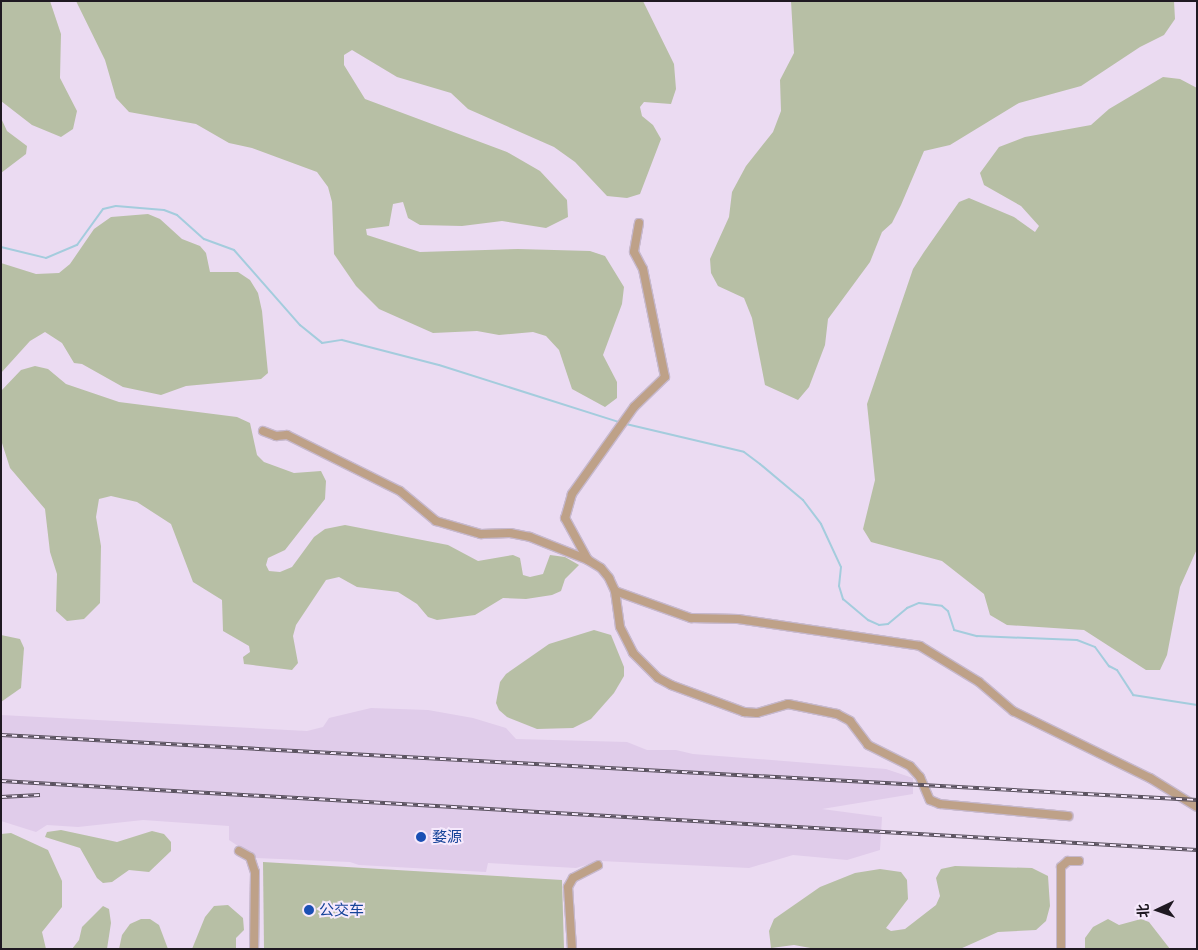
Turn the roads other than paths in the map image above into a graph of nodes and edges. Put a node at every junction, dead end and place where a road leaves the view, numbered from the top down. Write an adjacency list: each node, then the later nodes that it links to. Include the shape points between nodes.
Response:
1 (639, 223): 3 (street, via 634,252 644,269 665,377 634,407 568,503 566,522)
2 (263, 431): 3 (street, via 276,436 287,435 400,491 436,521 481,534 510,533 530,537)
3 (588, 560): 4 (street, via 601,568)
4 (615, 592): 5 (street, via 691,618 738,619 920,646 979,682 1013,711 1150,778); 6 (street, via 620,627 633,653 658,678 671,685 744,712 757,713 788,704 837,714 850,721 868,745 910,766 920,777 930,800 940,804)
5 (1197, 807)
6 (1068, 816)
7 (239, 851): 10 (street, via 250,857 255,872)
8 (1078, 861): 12 (street, via 1068,860 1060,866)
9 (598, 866): 11 (street, via 573,878 568,887)
10 (254, 949)
11 (572, 949)
12 (1061, 949)

